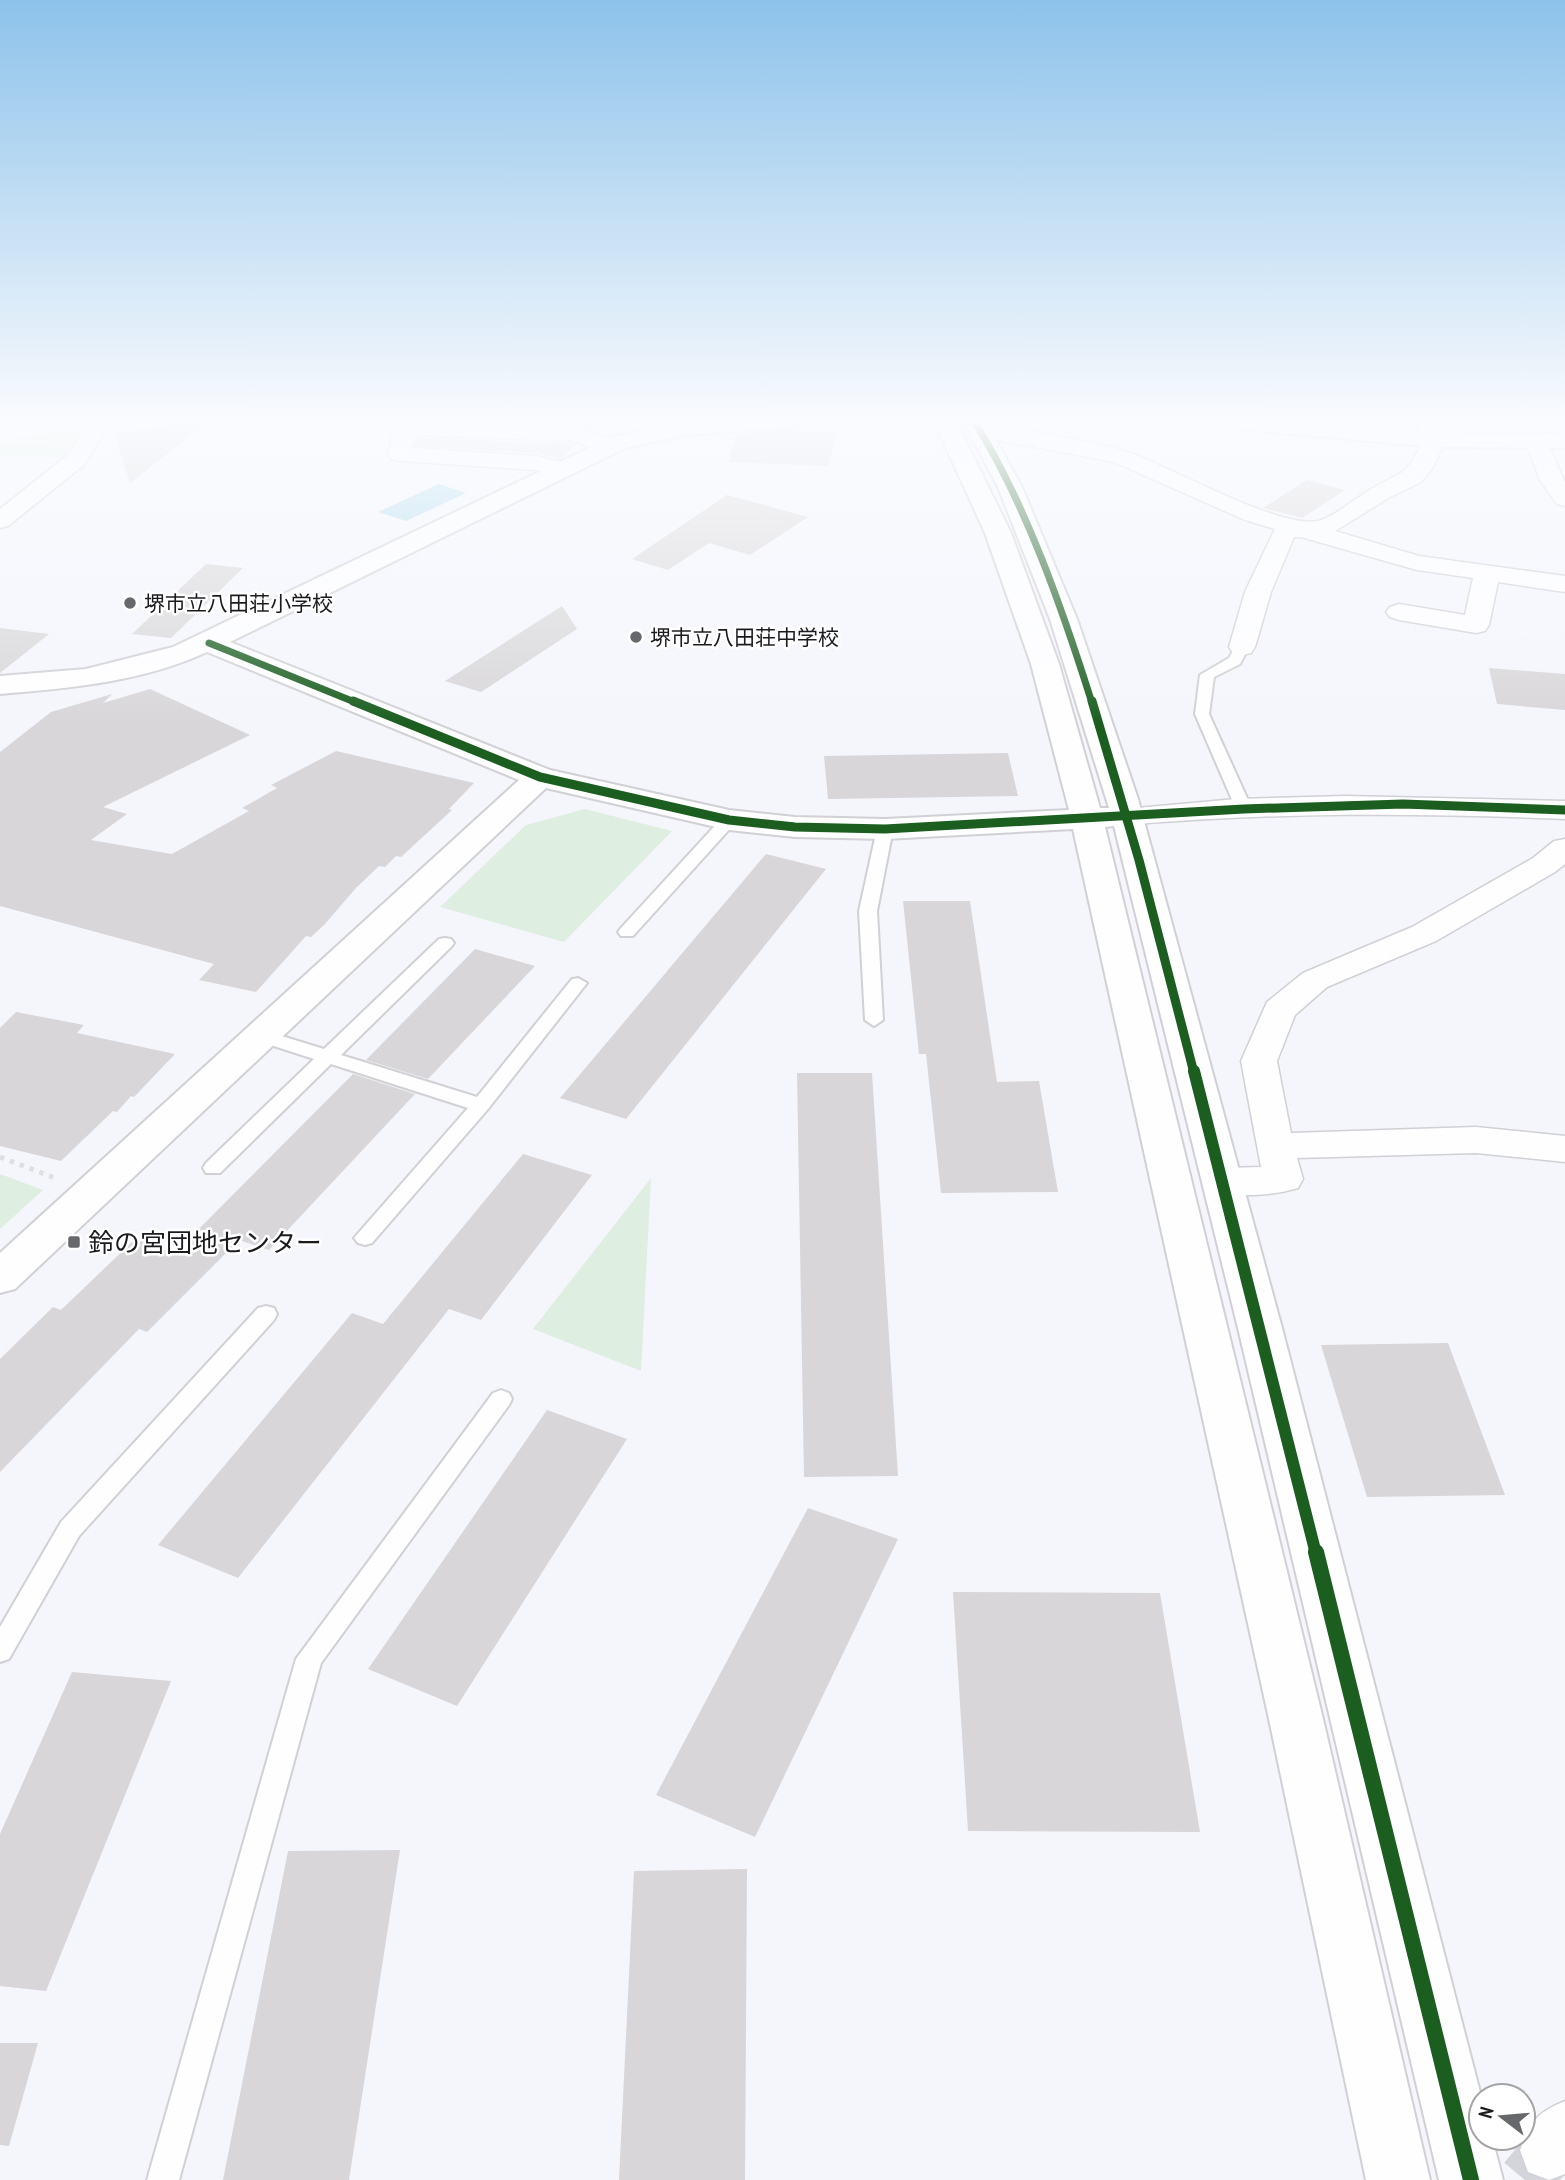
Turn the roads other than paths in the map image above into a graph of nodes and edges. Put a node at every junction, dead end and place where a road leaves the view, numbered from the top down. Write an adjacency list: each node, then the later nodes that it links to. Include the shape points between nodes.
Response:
1 (454, 521): 10 (street)
2 (992, 521): 16 (street)
3 (1024, 521): 16 (street, via 1078,660)
4 (1275, 521): 6 (street)
5 (1336, 521): 6 (street, via 1326,527)
6 (1302, 528): 7 (street, via 1417,563); 11 (street, via 1285,531 1258,592)
7 (1487, 573): 8 (street); 9 (street, via 1476,625)
8 (1565, 584)
9 (1399, 612)
10 (209, 643): 12 (street, via 126,670 40,684); 13 (street)
11 (1242, 647): 14 (lane, via 1236,661 1207,675 1202,714)
12 (0, 685)
13 (540, 777): 17 (street); 24 (street)
14 (1244, 809): 15 (street, via 1403,804); 16 (street)
15 (1565, 810)
16 (1107, 818): 18 (street); 30 (street); 37 (street)
17 (730, 820): 18 (street); 20 (lane)
18 (885, 829): 23 (lane, via 868,911)
19 (1565, 848): 27 (street, via 1544,865 1424,934 1315,980 1279,1010 1259,1061)
20 (627, 932)
21 (445, 943): 25 (lane)
22 (578, 983): 26 (lane)
23 (874, 1020)
24 (261, 1036): 25 (lane); 32 (street)
25 (330, 1057): 26 (lane); 29 (lane)
26 (481, 1105): 31 (lane)
27 (1274, 1146): 28 (street, via 1476,1140); 30 (street, via 1284,1179)
28 (1565, 1149)
29 (213, 1168)
30 (1223, 1181): 38 (street)
31 (365, 1238)
32 (0, 1278)
33 (265, 1314): 35 (lane, via 70,1529)
34 (501, 1399): 36 (lane, via 309,1659)
35 (0, 1651)
36 (163, 2180)
37 (1398, 2180)
38 (1471, 2180)

